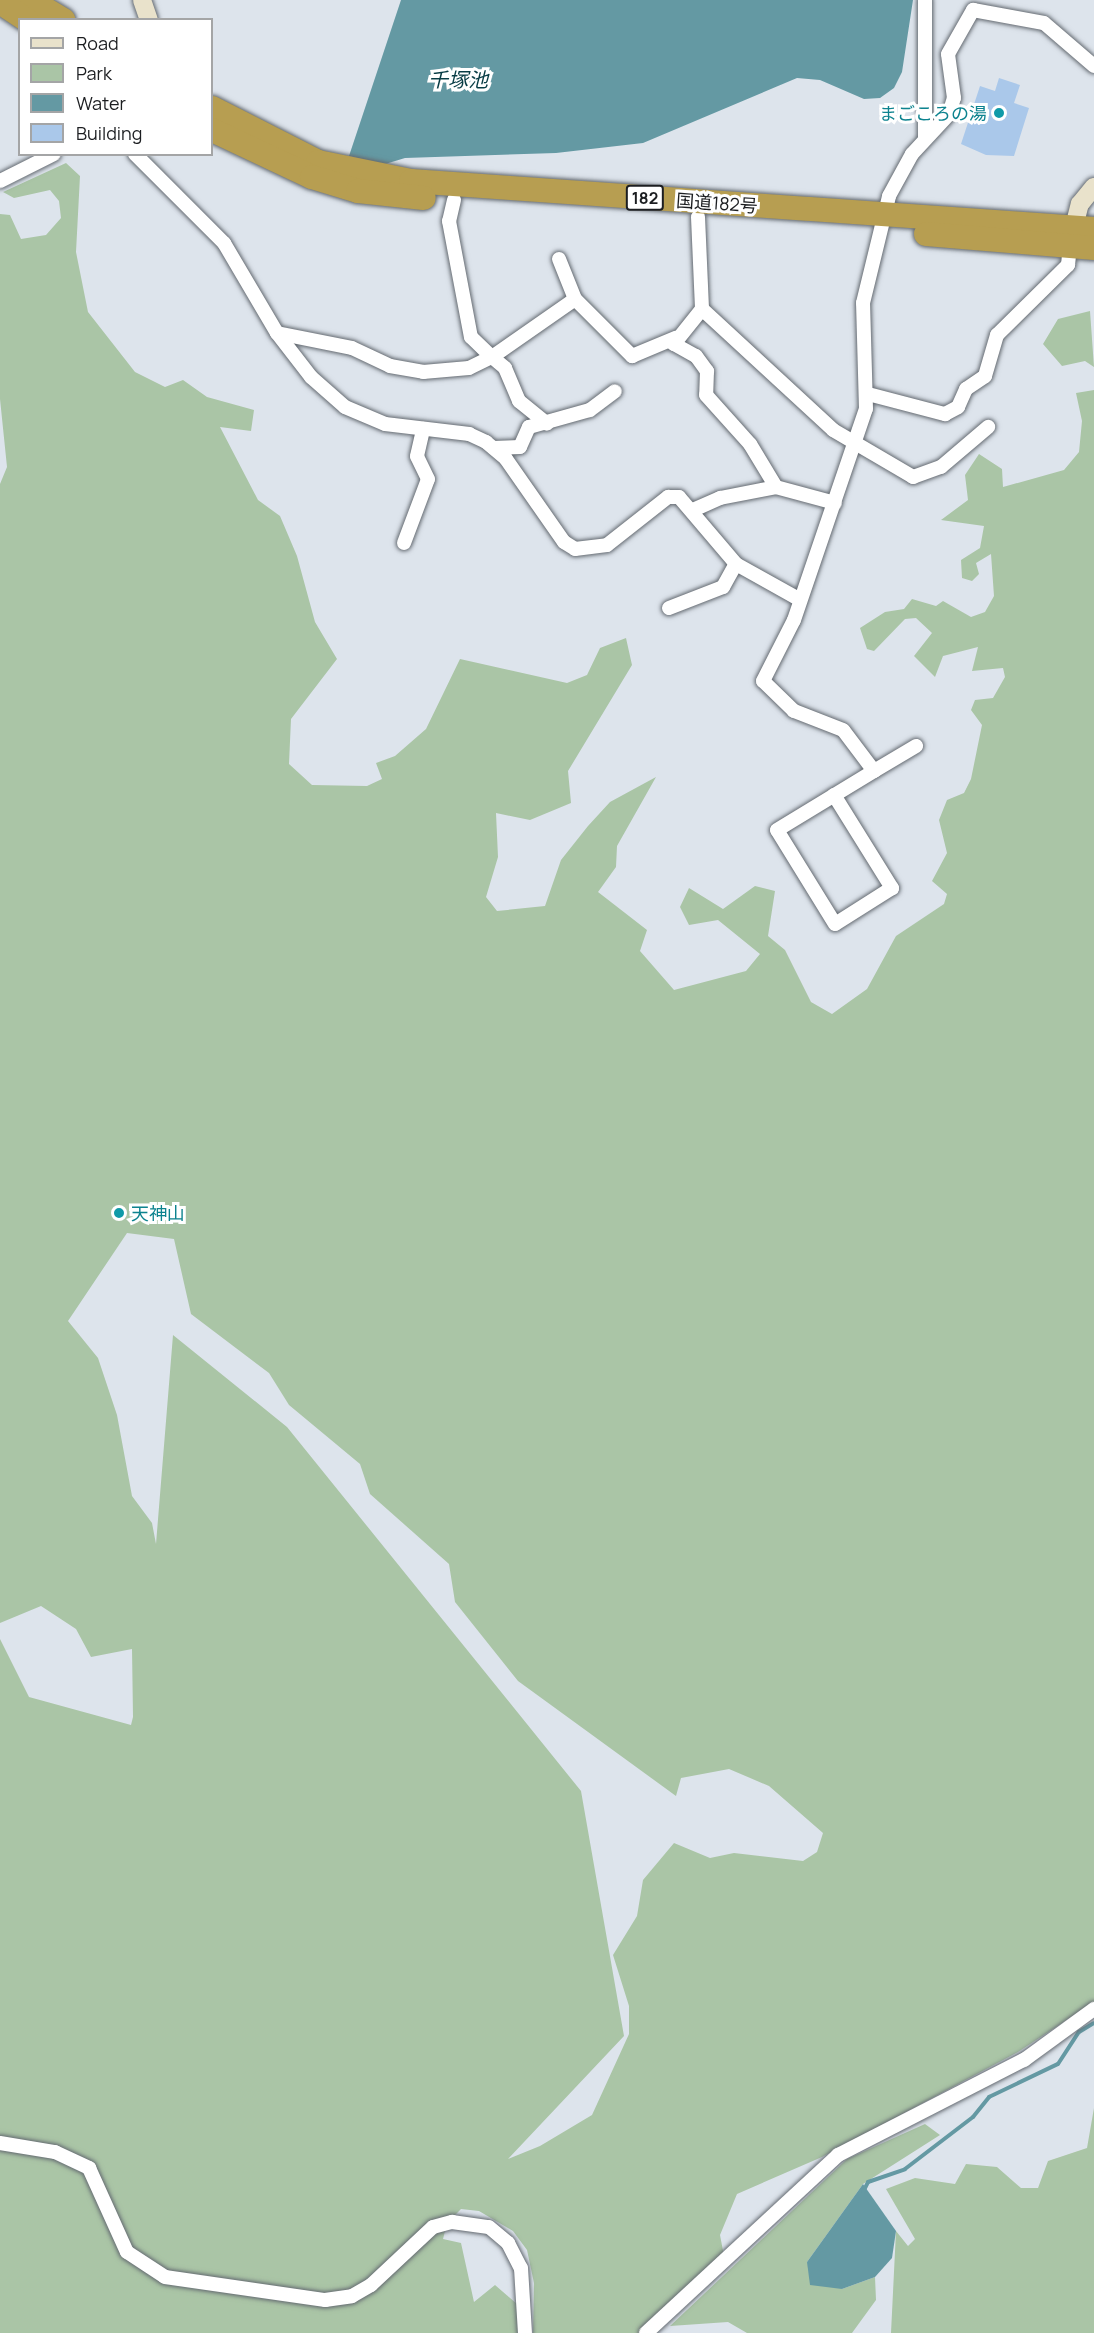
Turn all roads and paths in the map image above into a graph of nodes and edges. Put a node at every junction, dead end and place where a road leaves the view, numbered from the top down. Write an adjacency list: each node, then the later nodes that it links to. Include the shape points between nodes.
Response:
1 (30, 0): 6 (highway)
2 (142, 0): 7 (street)
3 (925, 0): 11 (street)
4 (0, 2): 5 (highway)
5 (24, 18)
6 (60, 18)
7 (148, 18)
8 (1094, 66): 11 (street, via 1044,23 973,10 948,54 954,98 949,114)
9 (213, 109): 18 (highway, 国道182号 / 182, via 318,162 361,173)
10 (213, 130): 16 (highway, 国道182号 / 182, via 312,177 358,191)
11 (925, 139): 18 (street, via 896,179)
12 (50, 156): 14 (street)
13 (137, 156): 23 (street, via 224,243)
14 (0, 181)
15 (1094, 188): 19 (street)
16 (454, 200): 17 (highway, 国道182号 / 182); 25 (street, via 449,221 471,337)
17 (698, 217): 18 (highway, 国道182号 / 182); 22 (street)
18 (885, 223): 19 (highway, 国道182号 / 182); 27 (street, via 863,303)
19 (1082, 238): 27 (street, via 1068,265 996,335 985,376 966,389 957,407 945,414)
20 (559, 259): 21 (street)
21 (575, 299): 24 (street, via 632,356); 25 (street)
22 (702, 309): 24 (street); 31 (street, via 816,416)
23 (277, 333): 25 (street, via 352,348 390,366 423,372 469,368); 30 (street, via 311,377 345,407 385,424)
24 (675, 338): 33 (street, via 678,349 696,356 707,371 706,395 750,444)
25 (492, 357): 28 (street, via 505,368 519,401)
26 (615, 391): 28 (street, via 590,410)
27 (868, 394): 31 (street)
28 (547, 424): 32 (street, via 529,427 520,447)
29 (988, 427): 31 (street, via 941,468 913,477)
30 (423, 429): 32 (street, via 469,434); 36 (street, via 417,456 428,479)
31 (856, 441): 34 (street)
32 (494, 448): 35 (street, via 575,549 607,546 668,497 679,497)
33 (777, 488): 34 (street); 35 (street, via 720,498)
34 (835, 503): 38 (street)
35 (693, 510): 37 (street)
36 (404, 543)
37 (736, 564): 38 (street); 39 (street, via 723,588)
38 (799, 598): 41 (street, via 794,620 762,681 766,690 811,721 843,730)
39 (669, 608)
40 (916, 746): 41 (street)
41 (874, 771): 42 (street)
42 (834, 795): 42 (street, via 777,830 835,924 892,888)
43 (1094, 2009): 46 (street, via 1023,2060 838,2155)
44 (0, 2143): 45 (street, via 55,2152 89,2168 127,2252 165,2277 325,2300 352,2296 371,2285 408,2245 434,2227 452,2222 489,2227 507,2242 521,2268)
45 (525, 2333)
46 (646, 2333)

